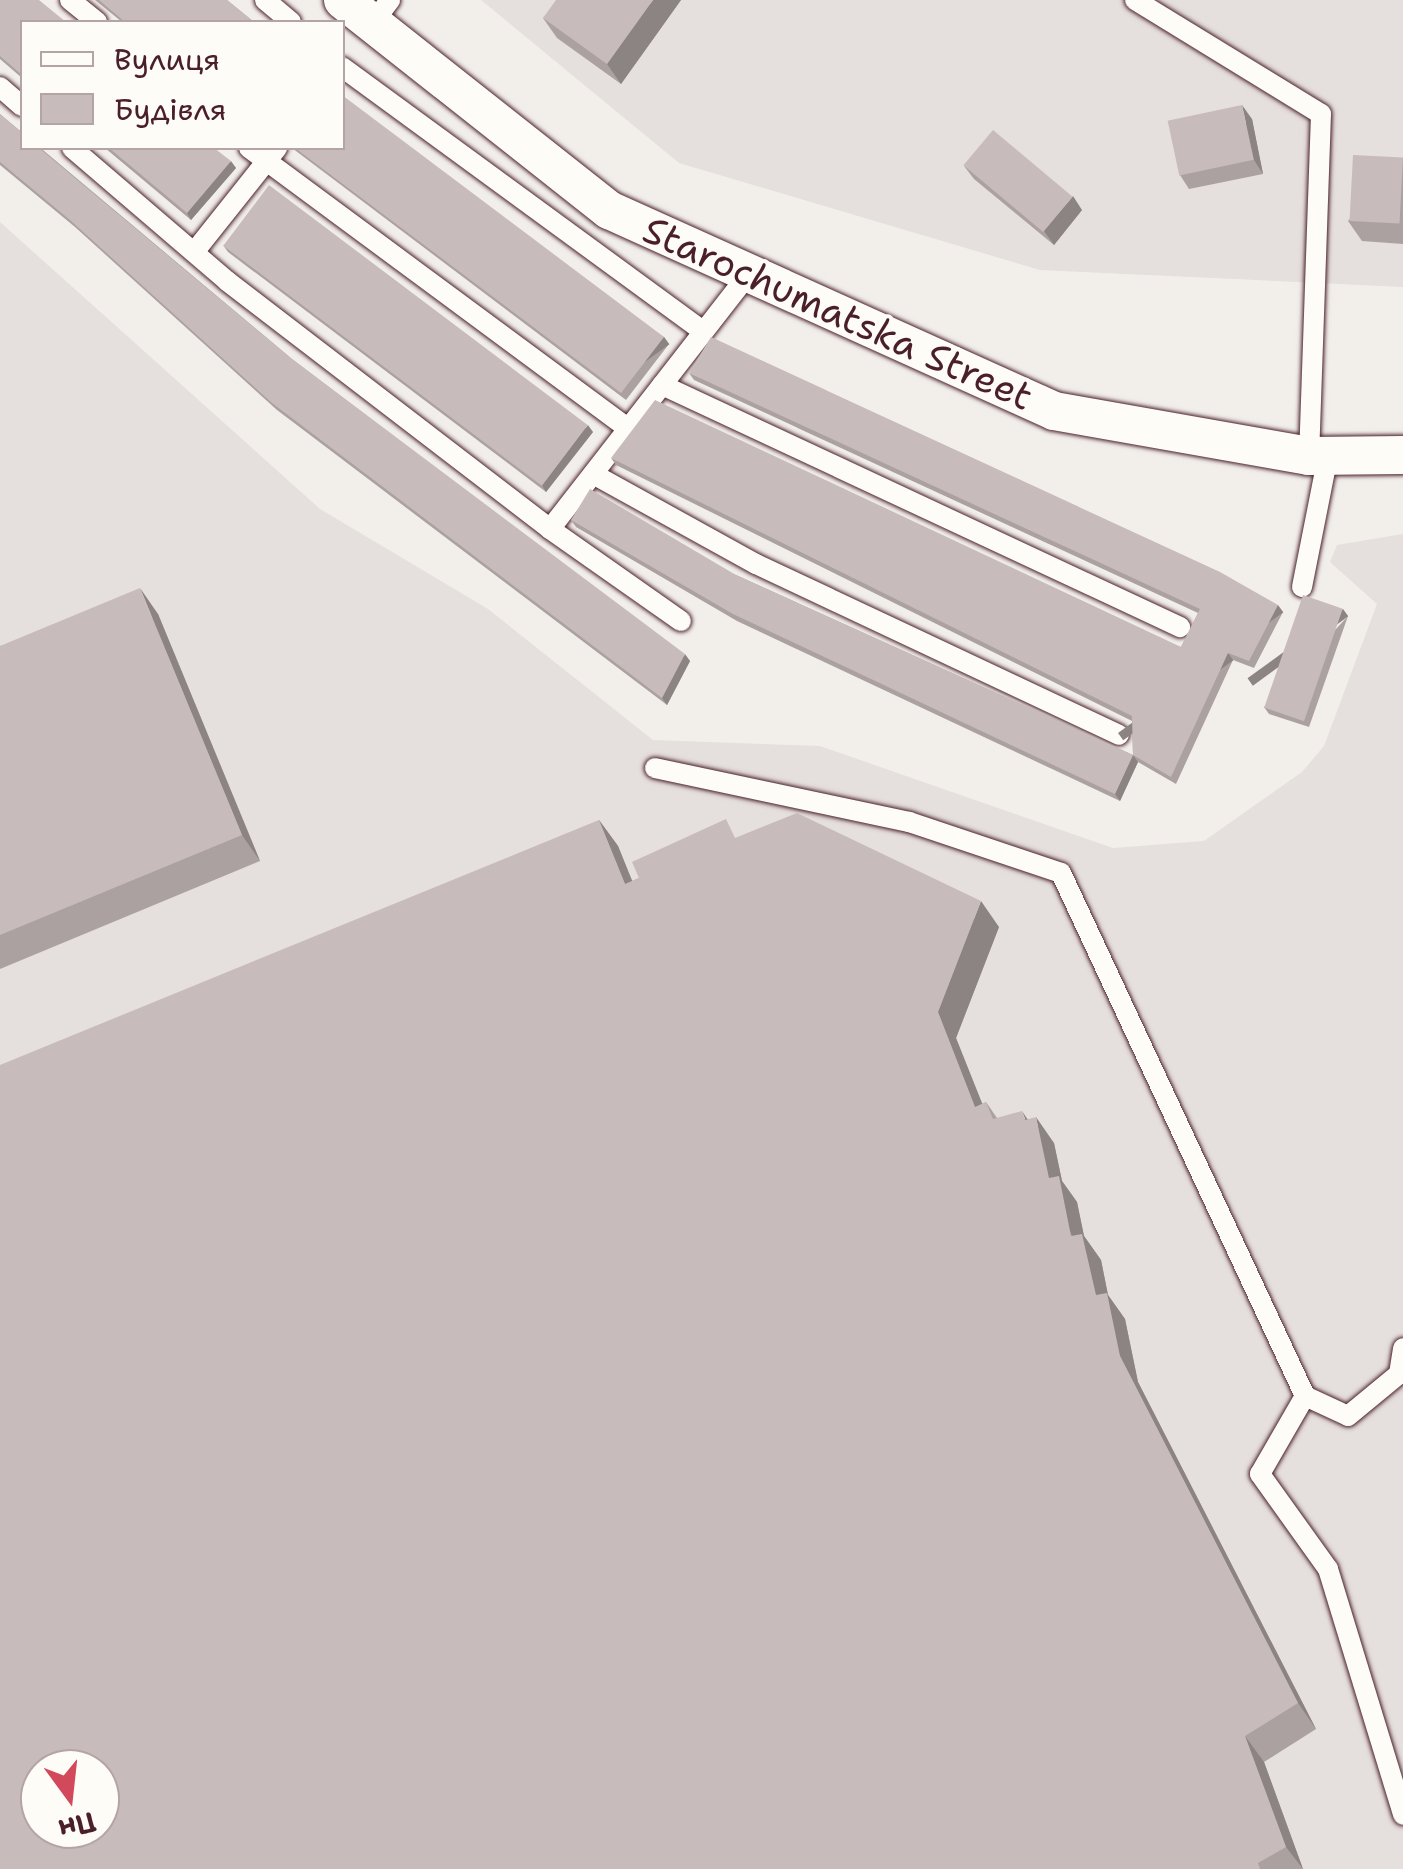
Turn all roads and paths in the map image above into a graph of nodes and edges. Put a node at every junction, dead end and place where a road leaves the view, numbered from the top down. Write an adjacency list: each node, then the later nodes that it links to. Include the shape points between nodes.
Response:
1 (70, 0): 5 (lane)
2 (265, 0): 6 (lane)
3 (1135, 0): 18 (lane, via 1321,114)
4 (368, 8): 13 (street, Starochumatska Street, via 609,210)
5 (95, 20)
6 (289, 20)
7 (345, 71): 14 (lane)
8 (0, 87): 9 (lane)
9 (20, 104)
10 (74, 150): 12 (lane)
11 (264, 152): 12 (lane); 16 (lane)
12 (195, 251): 20 (lane)
13 (749, 273): 14 (lane); 18 (street, Starochumatska Street, via 1054,411)
14 (703, 331): 15 (lane)
15 (662, 384): 16 (lane); 23 (lane)
16 (628, 428): 19 (lane)
17 (1403, 455): 18 (street, Starochumatska Street)
18 (1318, 456): 21 (lane)
19 (593, 474): 20 (lane); 24 (lane, via 756,564)
20 (550, 529): 22 (lane)
21 (1302, 587)
22 (681, 622)
23 (1180, 627)
24 (1118, 735)
25 (655, 768): 27 (lane, via 910,822 1061,873)
26 (1403, 1348): 27 (lane, via 1399,1374 1348,1416)
27 (1305, 1396): 28 (lane, via 1260,1474 1328,1569)
28 (1403, 1815)

